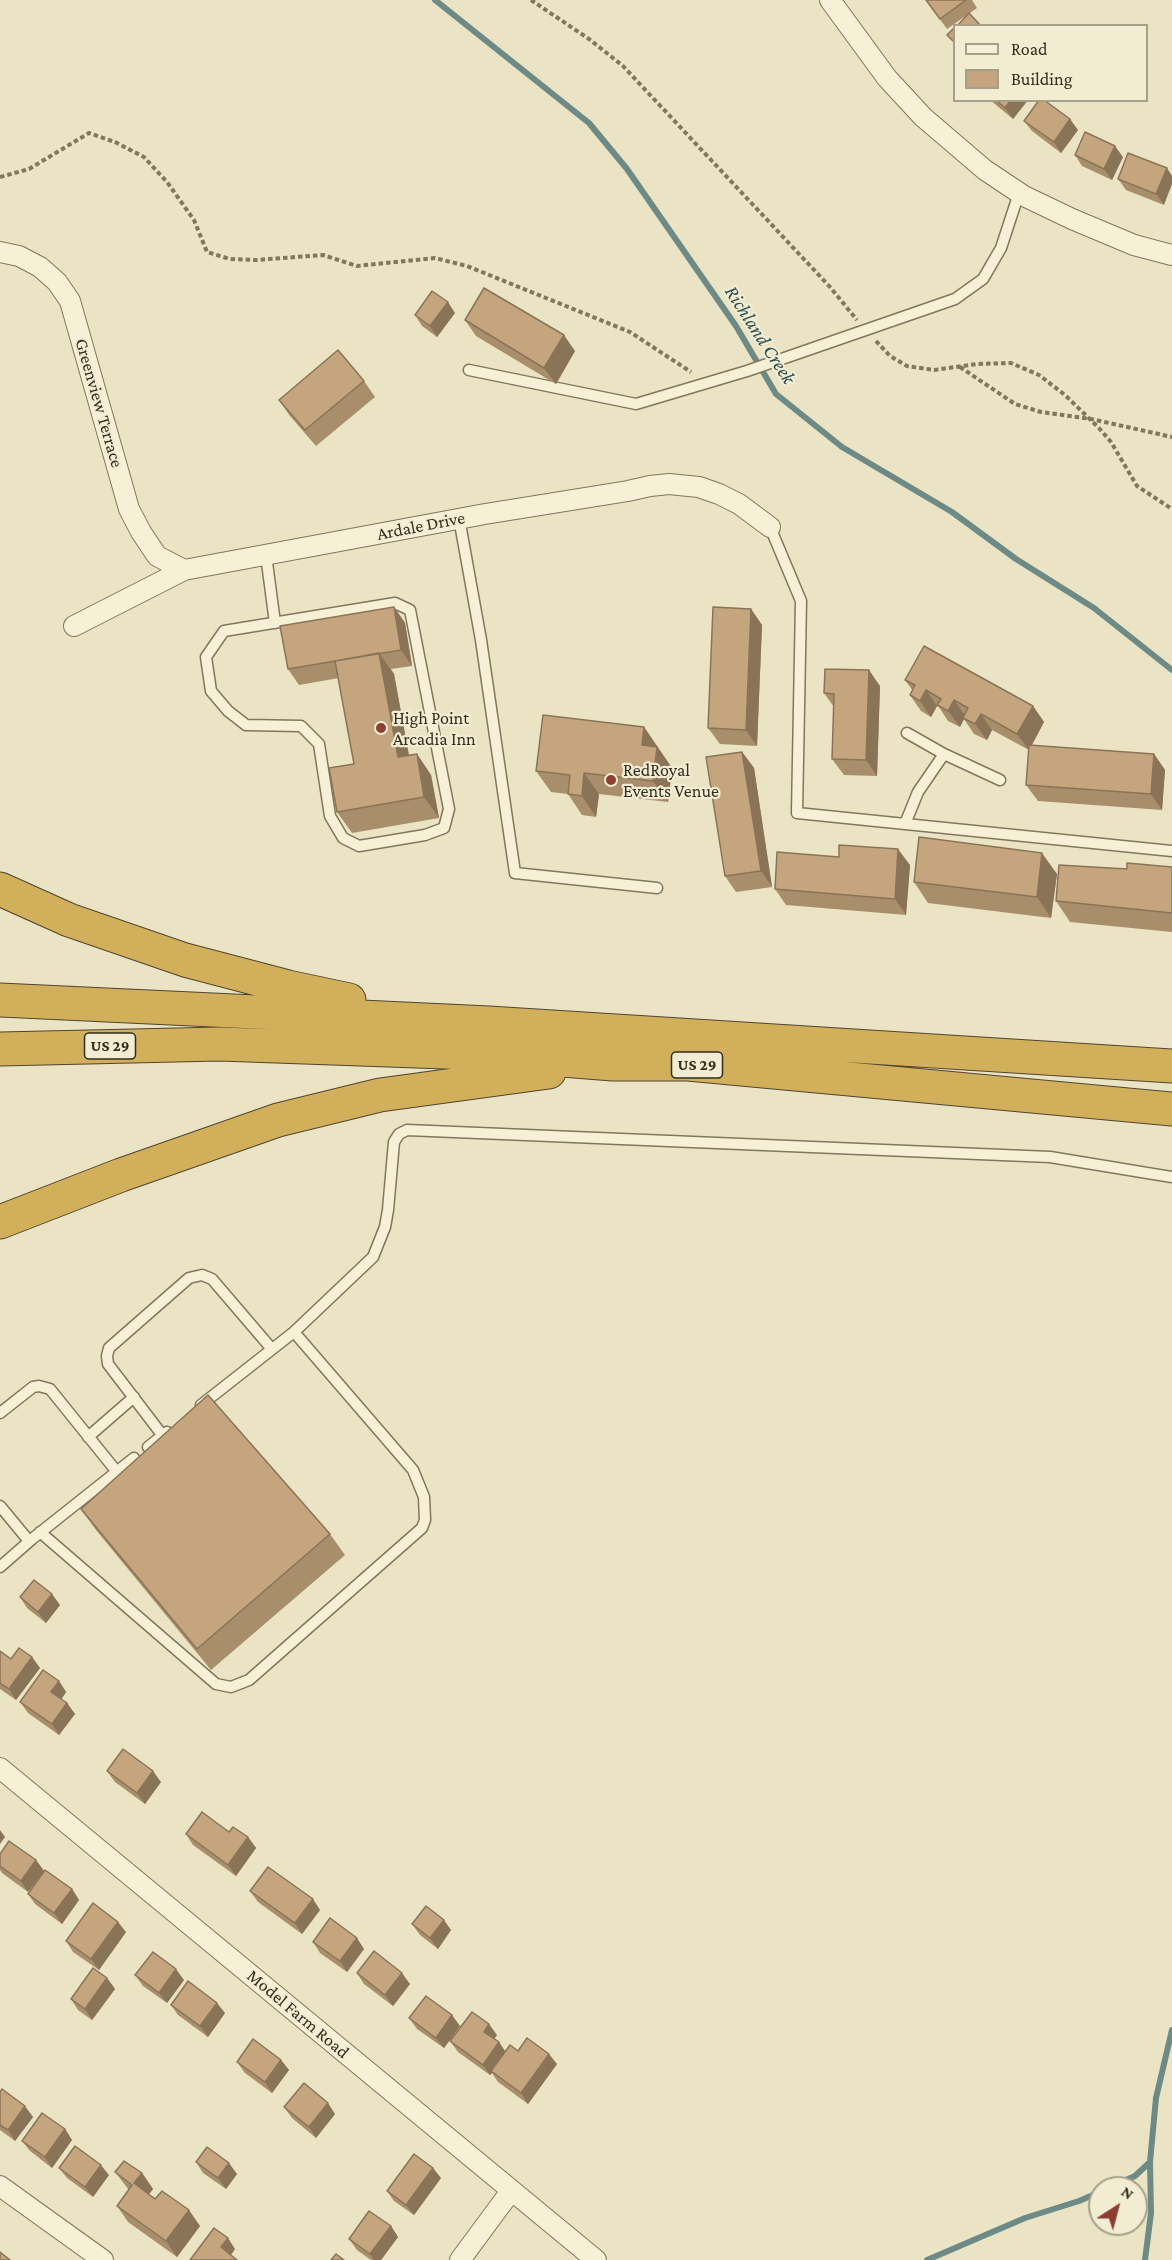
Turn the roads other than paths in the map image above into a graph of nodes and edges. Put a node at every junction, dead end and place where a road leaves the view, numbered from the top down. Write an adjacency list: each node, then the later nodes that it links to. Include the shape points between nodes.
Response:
1 (830, 0): 2 (street, via 887,78 923,117 985,170)
2 (1019, 193): 4 (street, via 1134,245); 5 (lane, via 1001,248 982,279 955,299 747,371 636,404)
3 (0, 252): 9 (street, Greenview Terrace, via 40,267 70,301 129,509 157,556)
4 (1172, 255)
5 (469, 370)
6 (459, 518): 7 (street, Ardale Drive, via 669,484 719,494); 8 (street, Ardale Drive); 17 (lane, via 515,873)
7 (770, 527): 15 (lane, via 801,600 797,813)
8 (266, 555): 9 (street, Ardale Drive); 10 (lane)
9 (184, 570): 11 (street, Ardale Drive)
10 (275, 623): 10 (lane, via 395,603 410,610 449,809 444,828 359,846 343,838 330,816 319,744 301,726 246,725 228,711 212,691 206,657 224,631)
11 (74, 626)
12 (907, 732): 13 (lane)
13 (944, 754): 14 (lane); 15 (lane, via 918,792)
14 (1000, 780)
15 (905, 824): 16 (lane)
16 (1172, 851)
17 (657, 888)
18 (0, 889): 20 (highway, via 69,920 185,960 288,987 352,1000 426,1005)
19 (0, 1000): 20 (highway, US 29)
20 (489, 1023): 23 (highway, US 29)
21 (0, 1048): 22 (highway, US 29, via 220,1044 473,1053)
22 (613, 1064): 24 (highway, US 29, via 688,1064); 26 (highway, via 380,1095 278,1120)
23 (1172, 1066)
24 (1172, 1109)
25 (1172, 1178): 27 (lane, via 1050,1157 407,1130 394,1142 388,1210 373,1257)
26 (0, 1222)
27 (294, 1332): 28 (lane); 37 (lane, via 413,1470 424,1497 425,1520 422,1528 249,1680 231,1687 216,1684)
28 (271, 1348): 29 (lane, via 213,1279 195,1275 109,1348 108,1364); 31 (lane)
29 (134, 1397): 32 (lane); 33 (lane, via 167,1432)
30 (0, 1413): 32 (lane, via 39,1386 50,1389)
31 (190, 1414)
32 (88, 1437): 35 (lane)
33 (148, 1447)
34 (134, 1458): 35 (lane)
35 (117, 1472): 37 (lane)
36 (0, 1506): 38 (lane)
37 (40, 1532): 38 (lane)
38 (29, 1541): 39 (lane)
39 (0, 1567)
40 (0, 1768): 42 (street, Model Farm Road)
41 (0, 2186): 43 (street)
42 (511, 2191): 44 (street); 45 (street, Model Farm Road)
43 (103, 2260)
44 (459, 2260)
45 (596, 2260)

